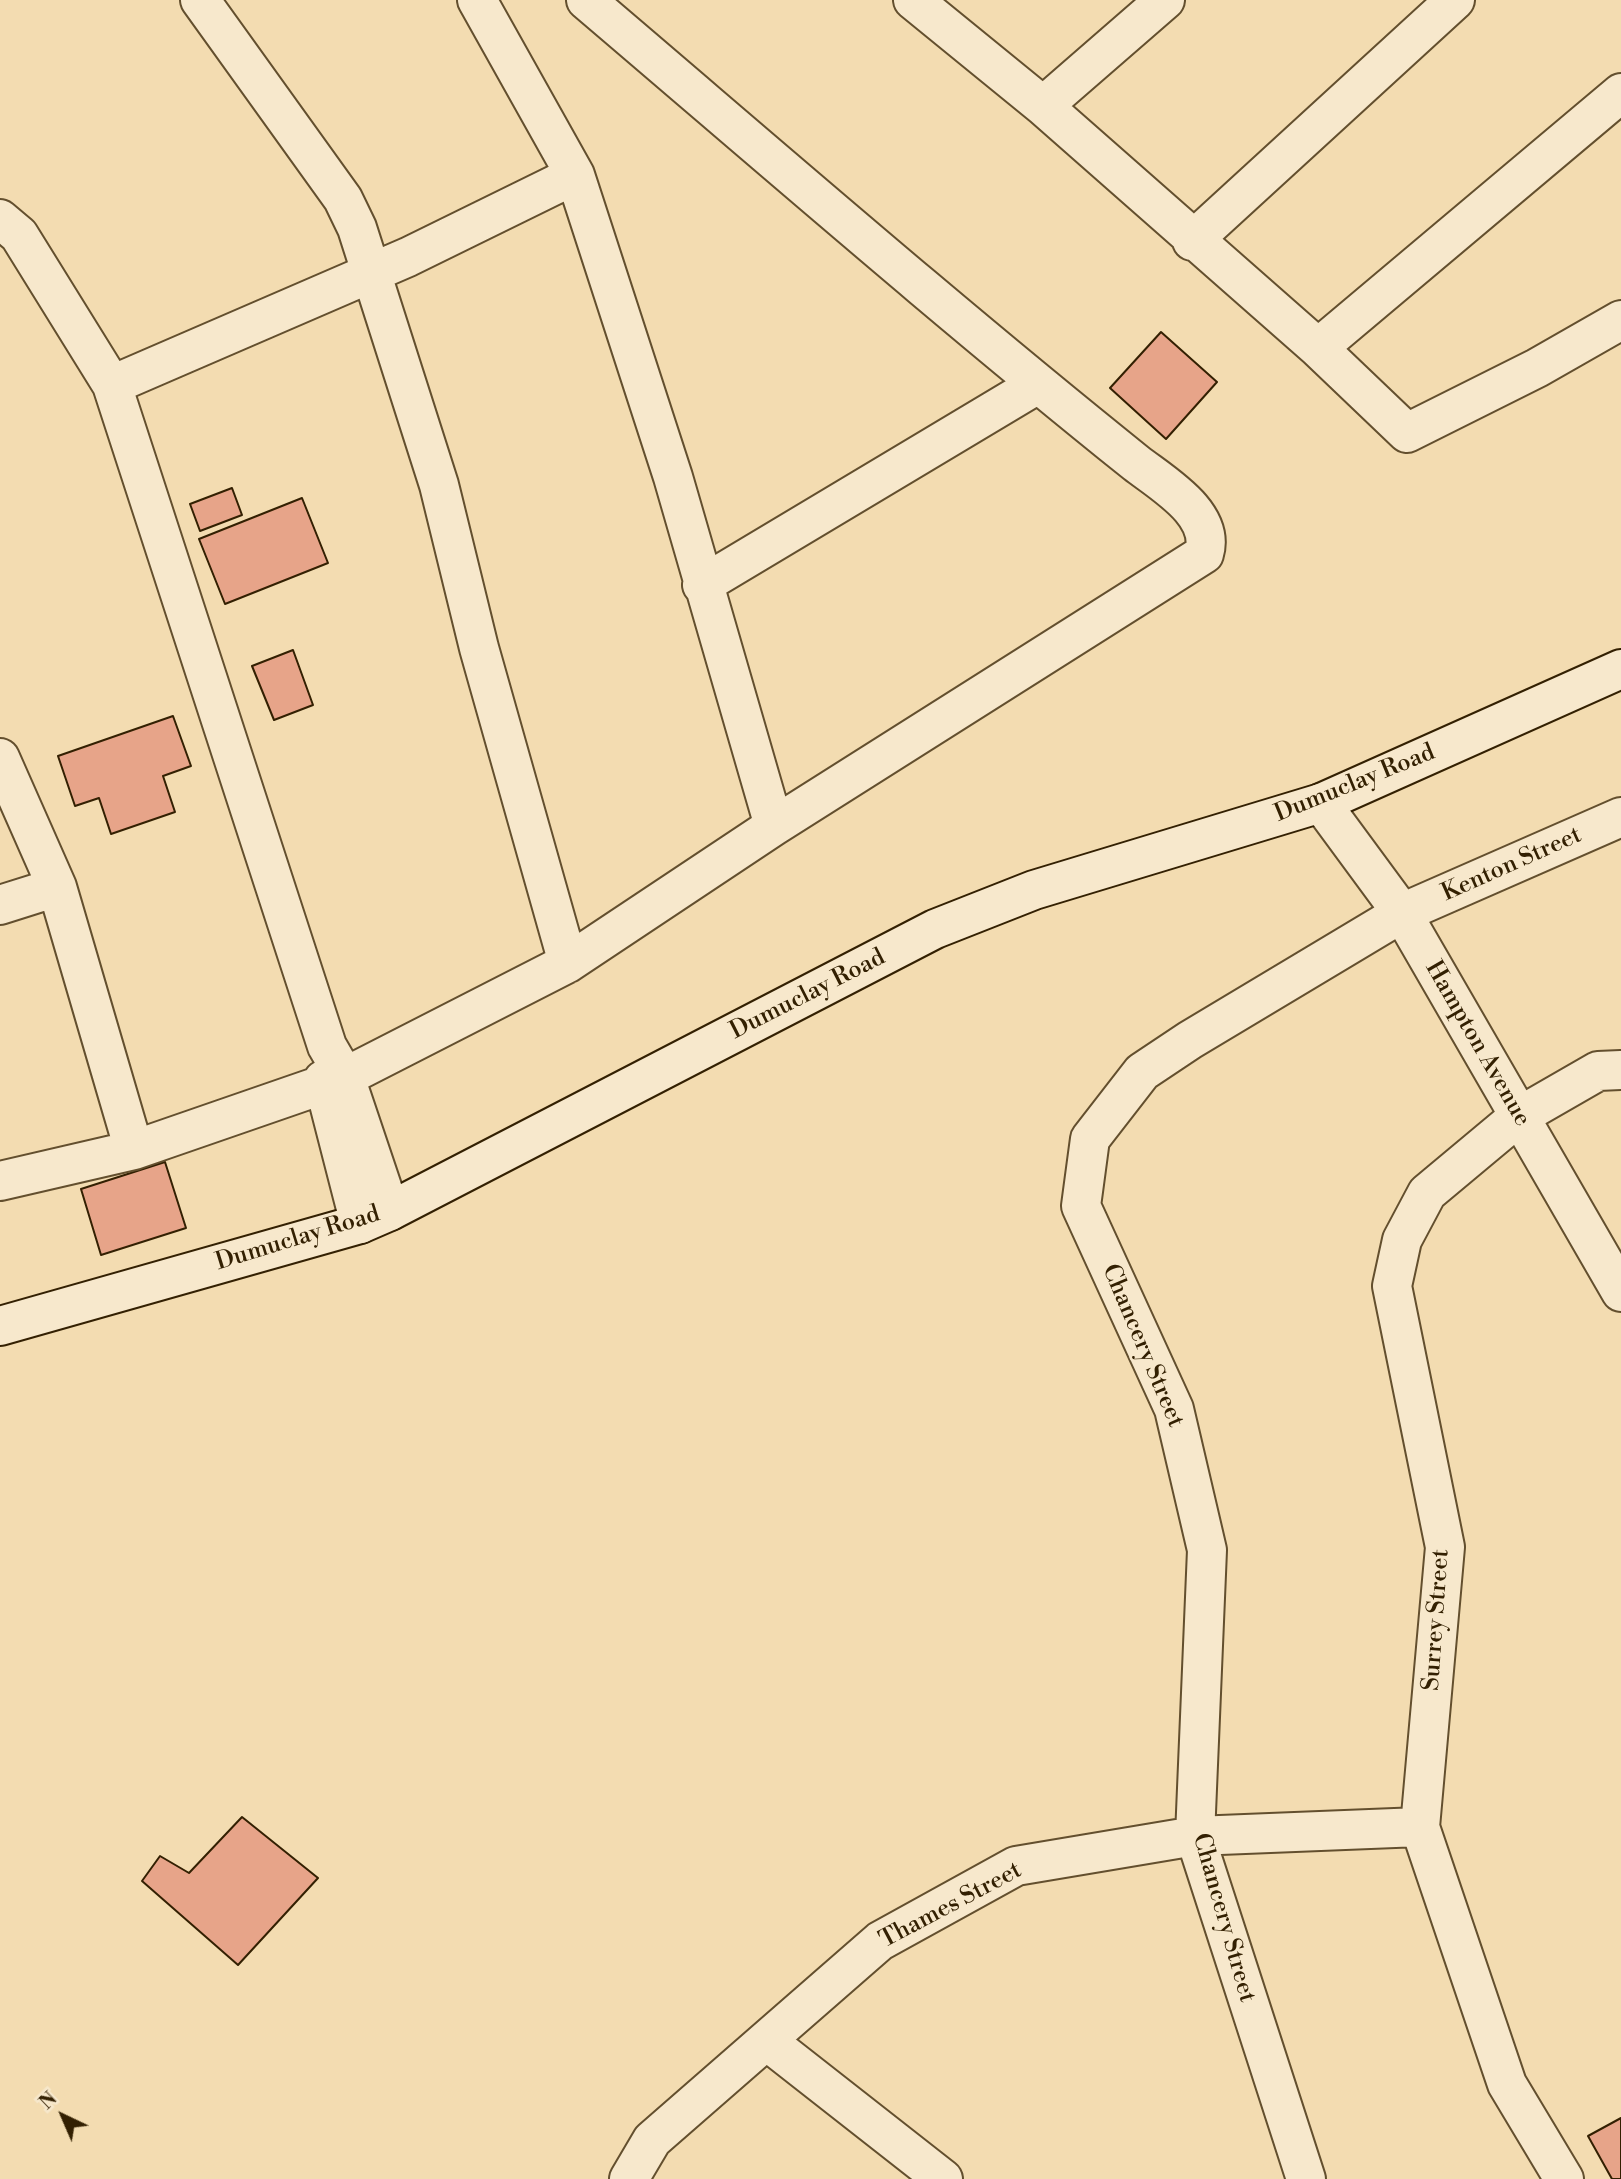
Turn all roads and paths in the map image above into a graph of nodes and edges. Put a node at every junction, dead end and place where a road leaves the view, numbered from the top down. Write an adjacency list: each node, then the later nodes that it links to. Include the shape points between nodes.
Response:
1 (200, 0): 12 (street, via 343,199)
2 (477, 0): 9 (street)
3 (586, 0): 15 (street)
4 (913, 0): 8 (street)
5 (1166, 0): 8 (street)
6 (1455, 0): 11 (street)
7 (1621, 93): 14 (street)
8 (1043, 106): 11 (street)
9 (575, 175): 12 (street); 17 (street, via 673,477)
10 (0, 219): 16 (street, via 19,235)
11 (1192, 241): 14 (street)
12 (373, 273): 16 (street); 26 (street, via 439,485 479,648)
13 (1621, 320): 14 (street, via 1538,368 1407,433)
14 (1318, 348)
15 (1038, 384): 17 (street); 22 (street, via 1184,500 1205,530 1204,554)
16 (112, 385): 27 (street)
17 (702, 585): 22 (street)
18 (1621, 669): 20 (street, Dumuclay Road)
19 (0, 758): 23 (street)
20 (1321, 803): 25 (street, Hampton Avenue); 32 (street, Dumuclay Road, via 1034,890 935,929)
21 (1621, 817): 25 (street, Kenton Street)
22 (774, 826): 26 (street)
23 (57, 887): 24 (street); 30 (street)
24 (0, 905)
25 (1402, 913): 29 (street, Hampton Avenue); 36 (street, Chancery Street, via 1142,1072 1090,1139 1081,1206 1174,1409 1207,1550)
26 (568, 963): 27 (street)
27 (331, 1069): 30 (street); 32 (street)
28 (1621, 1070): 29 (street, Surrey Street, via 1598,1071)
29 (1518, 1116): 33 (street, Hampton Avenue); 35 (street, Surrey Street, via 1427,1193 1402,1240 1392,1286 1445,1547)
30 (134, 1150): 31 (street)
31 (0, 1181)
32 (374, 1218): 34 (street, Dumuclay Road)
33 (1621, 1293)
34 (0, 1326)
35 (1420, 1827): 36 (street, Thames Street); 41 (street, Surrey Street, via 1507,2084)
36 (1195, 1836): 37 (street, Thames Street, via 1016,1866 880,1941); 40 (street, Chancery Street)
37 (767, 2041): 38 (street, Thames Street, via 652,2140); 39 (street)
38 (629, 2179)
39 (943, 2179)
40 (1306, 2179)
41 (1564, 2179)

